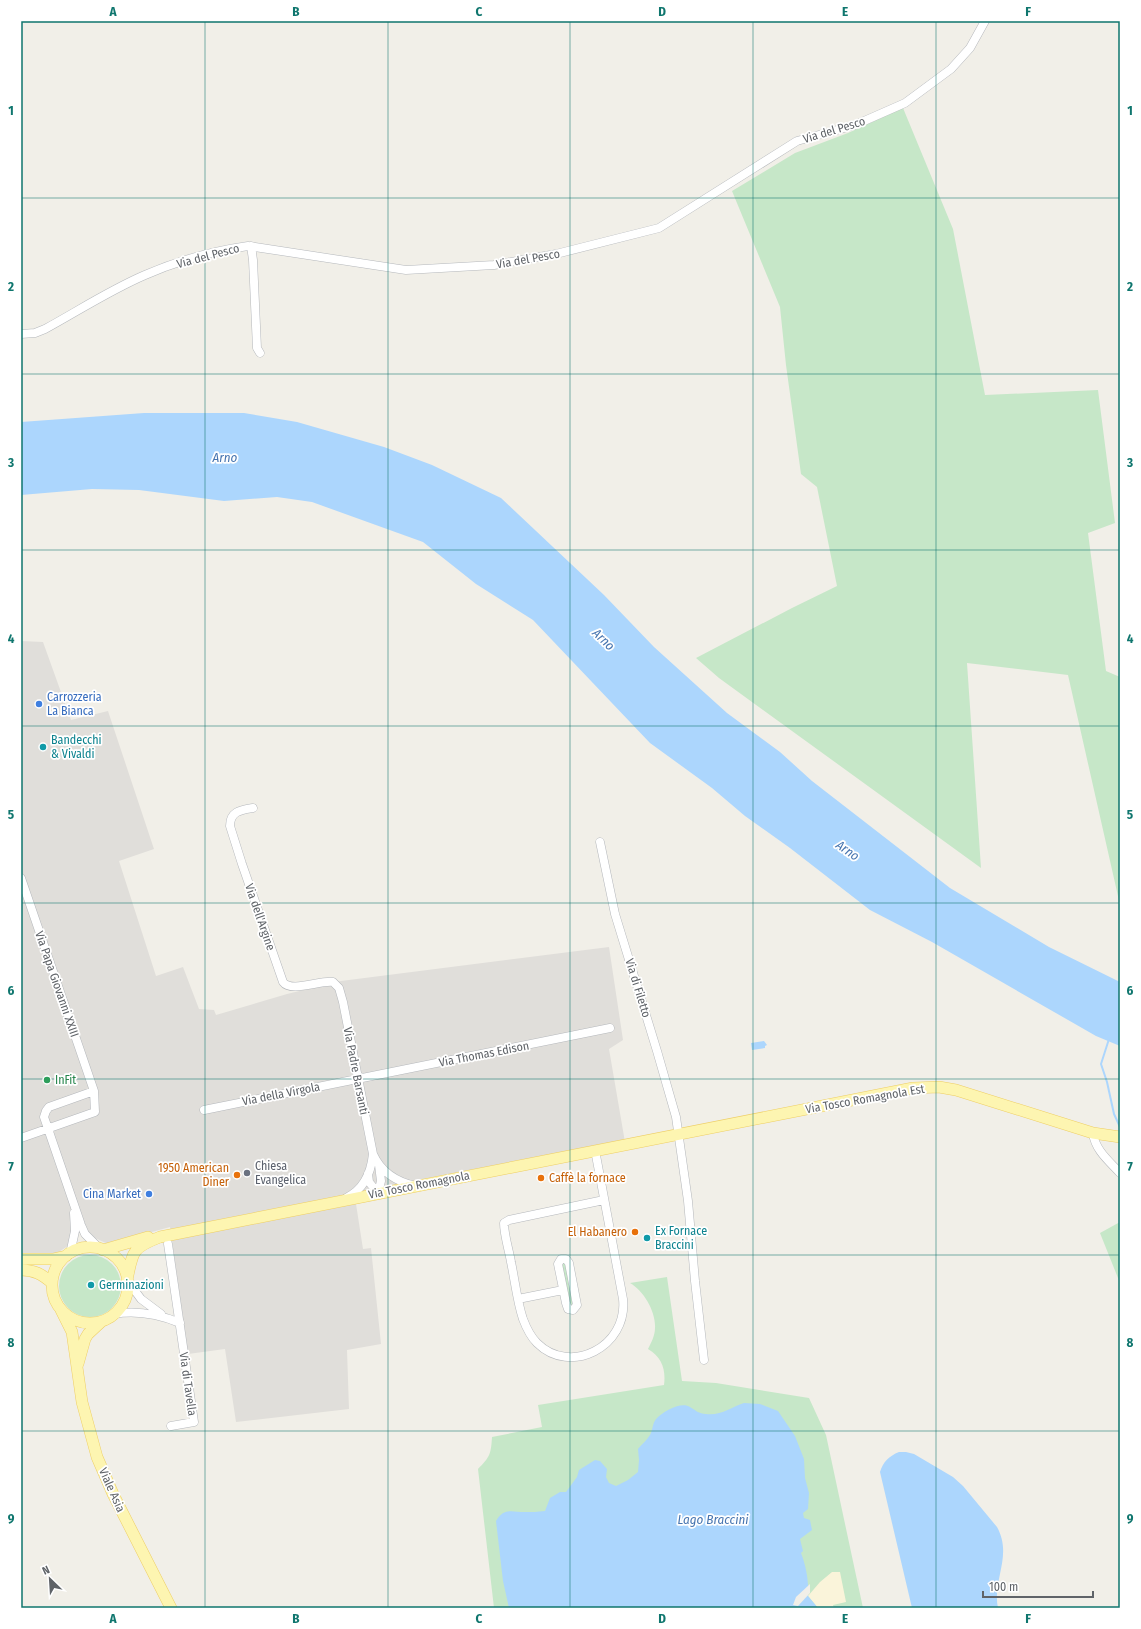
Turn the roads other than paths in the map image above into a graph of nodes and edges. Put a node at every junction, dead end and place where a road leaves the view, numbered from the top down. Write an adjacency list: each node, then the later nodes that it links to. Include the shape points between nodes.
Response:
1 (985, 21): 2 (street, Via del Pesco, via 970,48 951,69 905,103 855,125 797,141 659,228 556,254 494,265 406,270)
2 (251, 246): 3 (street, Via del Pesco, via 222,249 146,274 45,329); 4 (street, via 257,348)
3 (21, 334)
4 (260, 353)
5 (253, 808): 8 (street, Via dell'Argine, via 234,814 230,826 283,982 286,986 293,987 329,982)
6 (600, 842): 15 (street, Via di Filetto, via 615,914 673,1105)
7 (21, 878): 11 (street, Via Papa Giovanni XXIII)
8 (339, 988): 10 (street, Via Padre Barsanti)
9 (610, 1028): 10 (street, Via Thomas Edison)
10 (358, 1079): 12 (street, Via della Virgola); 19 (street, Via Padre Barsanti)
11 (94, 1091): 13 (street, via 50,1107 44,1115); 13 (street, Via Papa Giovanni XXIII, via 95,1112)
12 (204, 1110)
13 (47, 1128): 17 (street); 27 (street)
14 (1093, 1133): 15 (main road, Via Tosco Romagnola Est, via 956,1090 927,1087 900,1090); 16 (main road, Via Tosco Romagnola Est); 21 (street, via 1099,1149)
15 (678, 1134): 18 (main road, Via Tosco Romagnola); 42 (street, Via di Filetto, via 687,1192)
16 (1120, 1137)
17 (21, 1138)
18 (595, 1150): 23 (main road, Via Tosco Romagnola); 26 (street)
19 (373, 1154): 20 (street, Via Padre Barsanti); 22 (street, Via Padre Barsanti)
20 (379, 1165): 23 (street, Via Padre Barsanti, via 397,1180); 24 (street, Via Padre Barsanti, via 381,1180)
21 (1120, 1173)
22 (368, 1174): 24 (street, via 369,1182); 25 (street, Via Padre Barsanti, via 358,1190)
23 (416, 1186): 24 (main road, Via Tosco Romagnola)
24 (378, 1193): 25 (main road, Via Tosco Romagnola)
25 (341, 1200): 28 (main road, Via Tosco Romagnola)
26 (604, 1200): 36 (street, via 505,1222); 36 (street, via 623,1303 621,1321 610,1340 594,1352 580,1356 551,1352 532,1336 523,1320)
27 (73, 1204): 29 (street, via 86,1234); 30 (street, via 75,1231)
28 (164, 1240): 29 (main road, Via Tosco Romagnola, via 145,1238); 33 (main road, Via Tosco Romagnola, via 144,1243 134,1252); 41 (street, Via di Tavella)
29 (101, 1250): 30 (main road, via 87,1248); 33 (main road, via 111,1254 120,1264)
30 (68, 1255): 31 (main road, via 53,1259); 34 (main road, via 56,1268)
31 (21, 1259)
32 (21, 1270): 34 (main road, via 40,1274)
33 (127, 1280): 38 (main road, via 125,1299); 39 (street, via 141,1299)
34 (52, 1283): 37 (main road, via 55,1300)
35 (563, 1290): 35 (street, via 567,1307 570,1310 575,1309 577,1305 569,1262 563,1258 558,1264); 36 (street)
36 (518, 1299)
37 (61, 1310): 40 (main road, via 77,1321); 43 (main road, Viale Asia, via 72,1332)
38 (114, 1314): 39 (street, via 133,1312); 40 (main road)
39 (165, 1317): 41 (street)
40 (102, 1321): 43 (main road, via 85,1339)
41 (180, 1323): 44 (street, Via di Tavella, via 194,1422)
42 (704, 1360)
43 (78, 1365): 45 (main road, Viale Asia, via 82,1402 97,1457)
44 (171, 1426)
45 (171, 1608)

